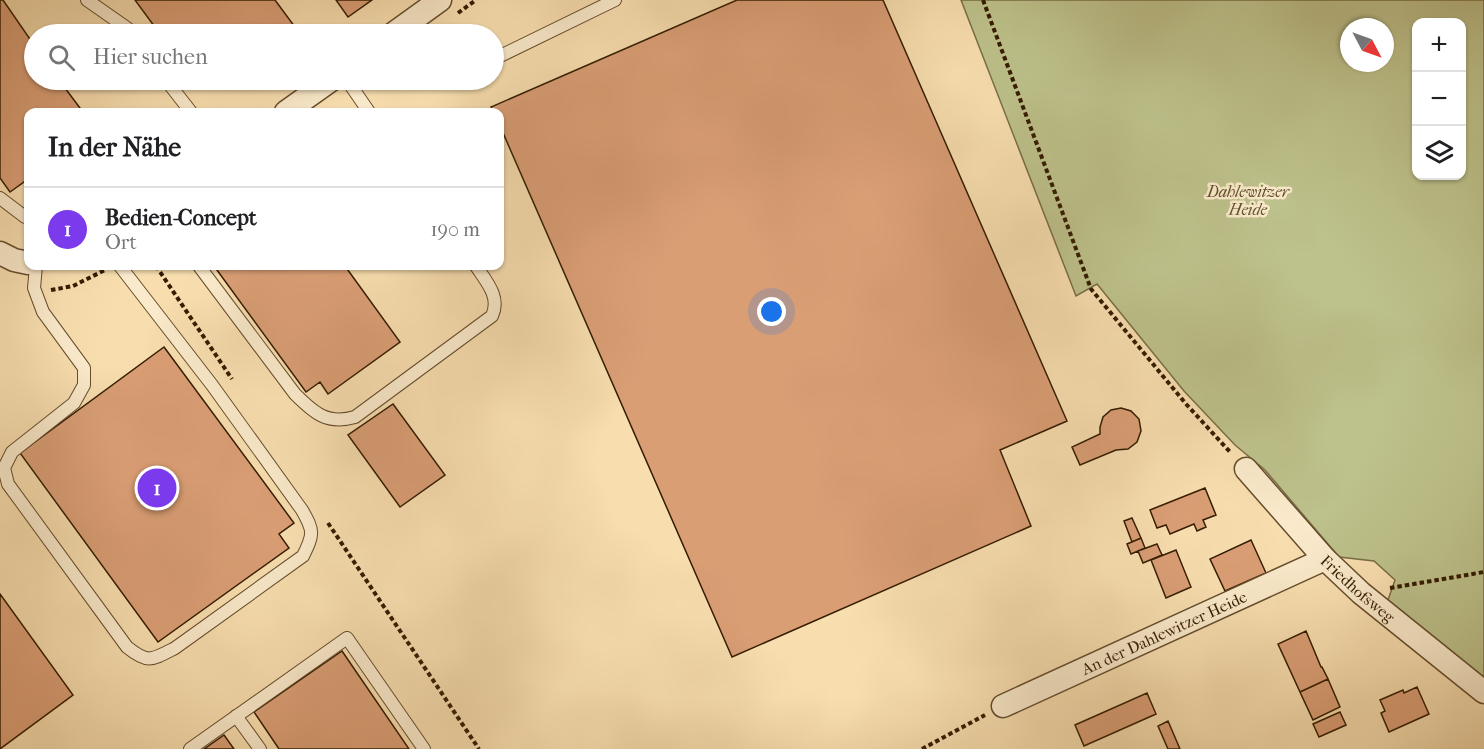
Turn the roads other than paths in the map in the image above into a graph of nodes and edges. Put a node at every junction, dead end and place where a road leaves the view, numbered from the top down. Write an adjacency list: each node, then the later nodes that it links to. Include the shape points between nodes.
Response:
1 (87, 0): 4 (lane)
2 (440, 0): 5 (street)
3 (615, 0): 6 (lane)
4 (122, 24)
5 (408, 24)
6 (504, 54)
7 (174, 90): 10 (lane)
8 (317, 90): 11 (street)
9 (354, 90): 12 (lane)
10 (188, 108)
11 (292, 108)
12 (366, 108)
13 (0, 198): 14 (lane)
14 (24, 216)
15 (0, 254): 16 (street)
16 (24, 262)
17 (36, 270): 18 (lane, via 34,288 43,312 84,368 84,385 74,404 12,452 4,468 8,484 127,647 140,657 155,658 175,648 303,556 311,538 310,524 212,385)
18 (123, 270)
19 (202, 270): 20 (lane, via 309,409 334,420 346,420 492,316 495,296)
20 (479, 270)
21 (1245, 469): 22 (street, Friedhofsweg)
22 (1325, 559): 23 (street, Friedhofsweg); 24 (street, An der Dahlewitzer Heide)
23 (1484, 692)
24 (1003, 706)
25 (236, 716): 26 (lane); 27 (lane); 28 (lane, via 347,638)
26 (190, 749)
27 (260, 749)
28 (424, 749)

